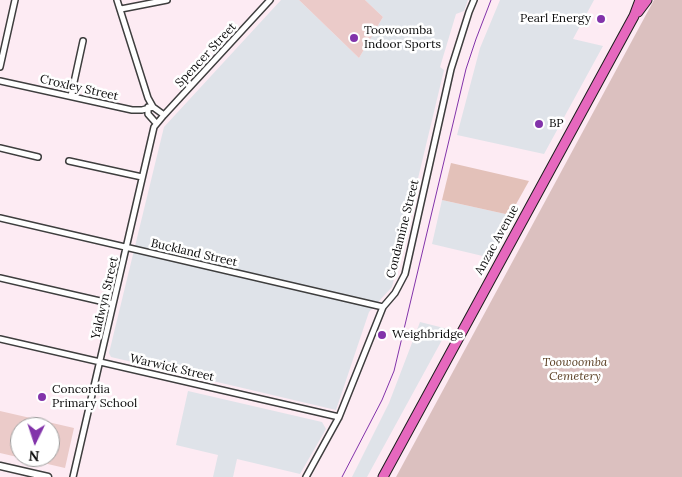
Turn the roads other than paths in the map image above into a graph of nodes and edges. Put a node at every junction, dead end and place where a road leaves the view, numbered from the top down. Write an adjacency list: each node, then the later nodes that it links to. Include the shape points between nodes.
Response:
1 (15, 0): 11 (street)
2 (118, 0): 8 (street)
3 (168, 0): 8 (street)
4 (270, 0): 15 (street, Spencer Street)
5 (474, 0): 25 (street, Condamine Street, via 450,69 404,274 395,293)
6 (640, 0): 9 (highway, Anzac Avenue)
7 (647, 0): 9 (highway, Anzac Avenue)
8 (121, 9): 14 (street)
9 (634, 16): 33 (highway, Anzac Avenue)
10 (82, 41): 13 (street)
11 (0, 67)
12 (0, 80): 13 (street, Croxley Street)
13 (71, 96): 14 (street, Croxley Street, via 132,110)
14 (150, 108): 15 (street); 16 (street, via 148,114)
15 (164, 115): 16 (street, Spencer Street)
16 (156, 123): 20 (street, Yaldwyn Street)
17 (0, 148): 18 (street)
18 (38, 157)
19 (68, 161): 20 (street)
20 (142, 177): 22 (street, Yaldwyn Street)
21 (0, 218): 22 (street, Buckland Street)
22 (127, 247): 24 (street, Yaldwyn Street); 25 (street, Buckland Street)
23 (0, 278): 24 (street)
24 (113, 304): 27 (street, Yaldwyn Street)
25 (383, 307): 28 (street, Condamine Street)
26 (0, 339): 27 (street, Warwick Street)
27 (100, 362): 28 (street, Warwick Street); 31 (street, Yaldwyn Street)
28 (339, 416): 32 (street, Condamine Street)
29 (0, 466): 30 (street)
30 (48, 477)
31 (73, 477)
32 (306, 477)
33 (383, 477)

